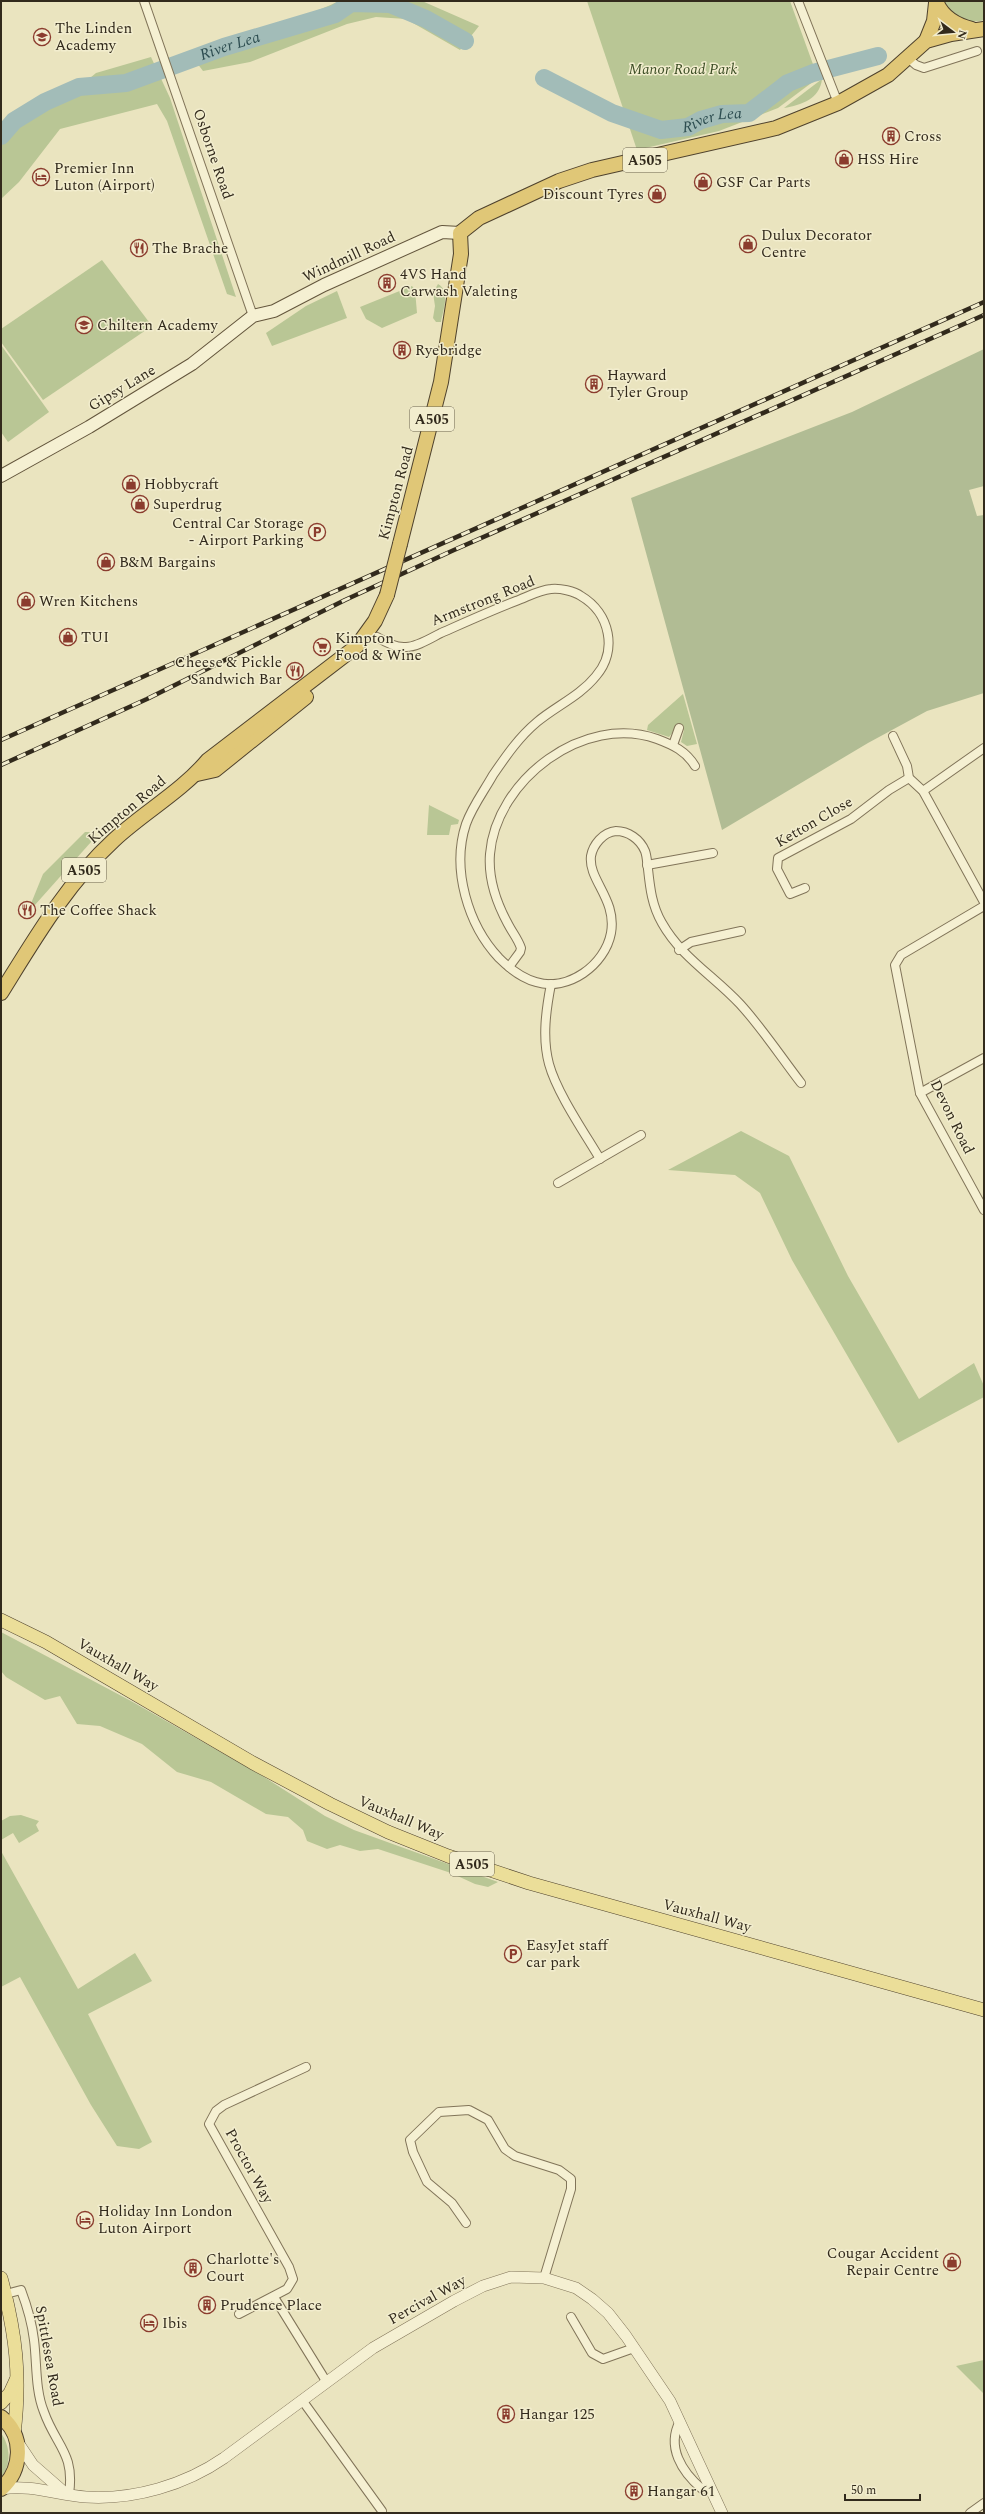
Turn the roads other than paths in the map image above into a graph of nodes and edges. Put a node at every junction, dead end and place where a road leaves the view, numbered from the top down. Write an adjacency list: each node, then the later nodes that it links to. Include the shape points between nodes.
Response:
1 (144, 1): 10 (street, Osborne Road)
2 (798, 1): 8 (street)
3 (936, 2): 4 (highway, A505, via 942,12 956,24); 5 (highway, A505, via 934,21)
4 (979, 29): 5 (highway, A505, via 937,37)
5 (926, 42): 7 (highway, A505)
6 (977, 51): 7 (street, via 924,68)
7 (909, 59): 8 (highway, A505, via 888,75)
8 (838, 103): 9 (highway, A505, via 776,128 592,170 559,181 479,218)
9 (460, 233): 10 (main road, Windmill Road, via 442,232 324,285 274,311); 12 (highway, Kimpton Road / A505, bridge, via 461,254 441,382)
10 (253, 316): 11 (main road, Gipsy Lane, via 192,364 89,427)
11 (1, 476)
12 (387, 595): 13 (highway, Kimpton Road / A505, via 388,608); 19 (highway, Kimpton Road / A505, via 375,621 357,646 208,760)
13 (377, 637): 19 (highway, Kimpton Road / A505, via 255,740 215,770); 29 (street, Armstrong Road, via 407,648 484,614 552,589 579,594 600,612 606,623 610,643 608,654 597,676 584,689 536,723 507,753 470,812 464,827 461,862 469,908 486,943)
14 (679, 728): 16 (street)
15 (893, 736): 20 (street, via 907,766)
16 (673, 745): 18 (street); 29 (street, via 650,737 624,733 592,737 535,771 512,794 498,818 490,856 493,889 521,948)
17 (984, 748): 21 (street)
18 (695, 766)
19 (197, 774): 31 (highway, Kimpton Road / A505, via 114,839 86,867 62,899)
20 (909, 778): 21 (street); 24 (street, Ketton Close, via 851,819 778,858 777,869 790,894)
21 (923, 792): 25 (street)
22 (713, 853): 23 (street)
23 (647, 865): 28 (street, Armstrong Road, via 653,904 668,934); 30 (street, Armstrong Road, via 646,851 636,838 627,833 615,831 597,842 590,859 592,871 607,897 612,917 607,946 600,959 586,971 569,980)
24 (805, 888)
25 (984, 902)
26 (984, 906): 34 (street, Devon Road, via 901,955 896,961)
27 (741, 931): 28 (street, via 691,942)
28 (680, 950): 33 (street, Armstrong Road, via 742,1006)
29 (509, 967): 30 (street, Armstrong Road, via 530,980)
30 (550, 984): 36 (street, via 545,1030 549,1064)
31 (1, 993)
32 (984, 1058): 34 (street)
33 (801, 1083)
34 (920, 1093): 38 (street, Devon Road)
35 (641, 1135): 36 (street)
36 (600, 1159): 37 (street)
37 (558, 1183)
38 (984, 1209)
39 (1, 1620): 40 (main road, Vauxhall Way / A505, via 52,1645 253,1763 323,1800 388,1832 448,1856 529,1883)
40 (984, 2010)
41 (306, 2067): 46 (street, Proctor Way, via 224,2105 216,2111 209,2124 289,2266 293,2279 287,2289)
42 (466, 2223): 44 (street, via 452,2203 427,2182 410,2140 440,2112 469,2110 488,2120 505,2149 515,2156 559,2170 571,2179 571,2189)
43 (1, 2278): 45 (main road)
44 (544, 2278): 49 (street, Percival Way, via 576,2288 592,2299 608,2313); 51 (street, Percival Way, via 511,2277 483,2286 373,2348)
45 (6, 2294): 50 (main road, via 16,2341); 59 (street, Spittlesea Road, via 22,2290 34,2338 43,2410 69,2462 72,2476)
46 (274, 2297): 47 (street, Proctor Way); 51 (street)
47 (239, 2314)
48 (571, 2318): 49 (street, via 592,2353 603,2359)
49 (634, 2348): 55 (street, Percival Way, via 670,2401)
50 (16, 2380): 53 (main road, via 10,2393); 56 (main road, via 19,2395)
51 (326, 2381): 52 (street, Percival Way)
52 (302, 2400): 59 (street, Percival Way, via 224,2458 183,2481 135,2493 96,2497); 61 (street)
53 (1, 2403)
54 (1, 2417): 56 (highway)
55 (680, 2421): 57 (street, Percival Way); 57 (street, via 675,2442 678,2462 702,2489)
56 (16, 2437): 58 (highway, via 16,2467); 59 (street, via 33,2465)
57 (710, 2488): 62 (street, Percival Way)
58 (2, 2489): 59 (street, Percival Way, via 14,2487 48,2493)
59 (67, 2493)
60 (984, 2503): 63 (street)
61 (382, 2512)
62 (722, 2513)
63 (970, 2513)

